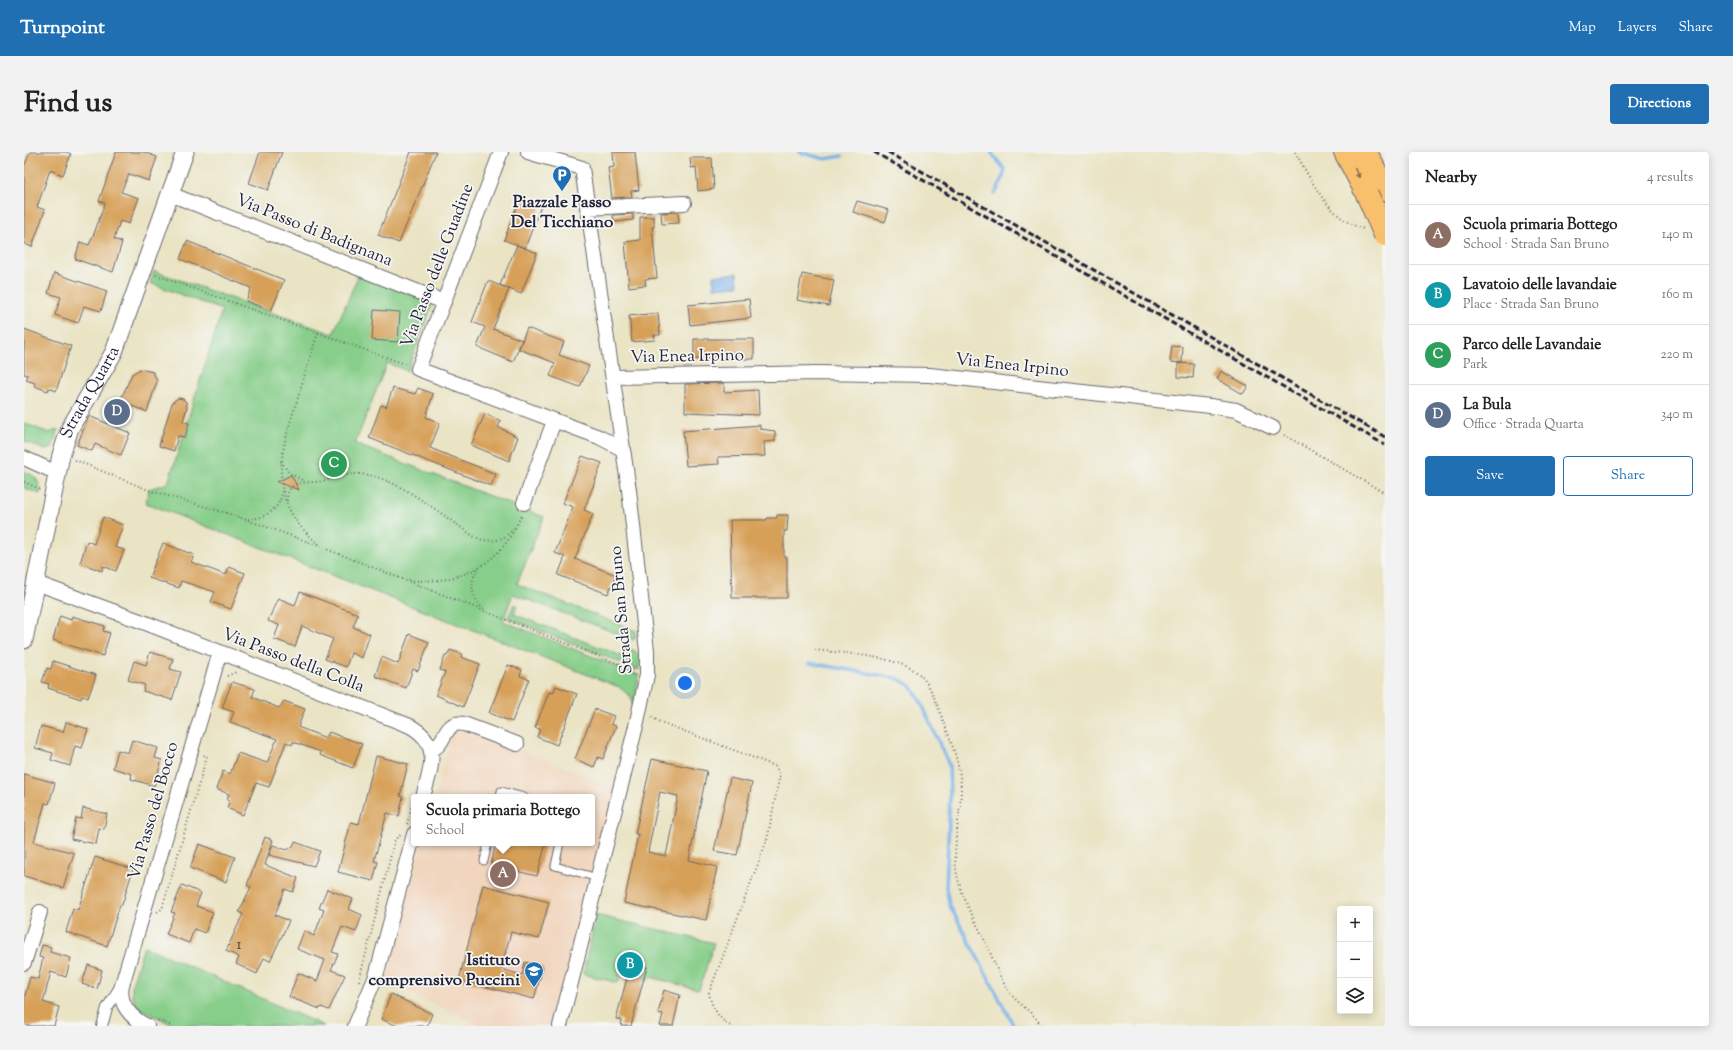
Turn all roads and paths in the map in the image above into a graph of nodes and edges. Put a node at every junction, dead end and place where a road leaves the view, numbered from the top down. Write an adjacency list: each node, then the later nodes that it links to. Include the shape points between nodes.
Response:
1 (185, 152): 8 (street, Strada Quarta)
2 (501, 152): 13 (street, Via Passo delle Guadine)
3 (528, 152): 10 (street, Strada San Bruno, via 582,168)
4 (1295, 152): 11 (path, via 1333,211 1352,225)
5 (1345, 152): 7 (highway, one-way to 7)
6 (1366, 152): 7 (highway)
7 (1376, 192): 11 (highway, bridge)
8 (170, 194): 12 (street, Strada Quarta); 13 (street, Via Passo di Badignana)
9 (684, 203): 10 (street)
10 (587, 208): 16 (street, Strada San Bruno)
11 (1377, 233)
12 (143, 270): 14 (path); 20 (street, Strada Quarta, via 114,352 70,428)
13 (444, 302): 15 (street, Via Passo delle Guadine)
14 (318, 334): 15 (path); 22 (path)
15 (418, 369): 17 (street, Via Passo delle Guadine)
16 (613, 377): 18 (street, Via Enea Irpino, via 817,373 930,376 1210,406 1236,410); 19 (street, Strada San Bruno)
17 (554, 420): 19 (street, Via Passo delle Guadine, via 599,437); 27 (street)
18 (1273, 428): 26 (path)
19 (624, 450): 40 (street, Strada San Bruno, via 646,635)
20 (61, 454): 23 (street, Strada Quarta); 29 (path, via 151,491)
21 (24, 458): 23 (street)
22 (281, 458): 24 (path, via 289,473); 25 (path)
23 (57, 473): 34 (street, Strada Quarta)
24 (310, 482): 28 (path, via 298,483 292,487 287,497); 30 (path, via 351,474 377,476 397,484 478,539 501,539)
25 (282, 488): 28 (path); 29 (path, via 280,500 270,513 260,518)
26 (1385, 493)
27 (524, 503): 30 (path)
28 (288, 504): 31 (path, via 305,531 319,545)
29 (242, 518): 31 (path)
30 (515, 527): 32 (path, via 501,549)
31 (326, 548): 33 (path)
32 (480, 567): 33 (path, via 445,581 423,582); 35 (path, via 474,576 473,591 479,605)
33 (404, 579): 35 (path)
34 (36, 583): 36 (street, Strada Quarta); 38 (street, Via Passo della Colla)
35 (488, 613): 40 (path)
36 (24, 640)
37 (815, 650): 64 (path, via 866,656 904,665 916,671 927,683 948,732 959,769 961,791 956,873 964,897 1005,985)
38 (220, 652): 44 (street, Via Passo della Colla, via 410,726 424,736); 57 (street, Via Passo del Bocco)
39 (241, 672): 41 (path)
40 (647, 675): 53 (street, Strada San Bruno)
41 (225, 677)
42 (650, 714): 63 (path, via 658,721 775,766 780,774 767,840 709,993 722,1020)
43 (517, 744): 44 (street, via 457,723 448,728)
44 (432, 749): 46 (street)
45 (199, 754): 55 (path, via 207,756 162,909)
46 (424, 794)
47 (500, 794): 48 (lane, via 501,791)
48 (512, 794)
49 (411, 845): 61 (street, via 376,976)
50 (487, 846): 52 (lane)
51 (559, 846): 53 (lane, via 554,866)
52 (484, 861)
53 (598, 878): 62 (street, Strada San Bruno)
54 (40, 912): 56 (street)
55 (151, 914)
56 (24, 962)
57 (123, 981): 58 (street, Via Passo del Bocco, via 121,994 126,1008 134,1018); 59 (street, Via Passo del Bocco, via 107,1008)
58 (153, 1023): 60 (path)
59 (102, 1026)
60 (172, 1026)
61 (355, 1026)
62 (560, 1026)
63 (731, 1026)
64 (1041, 1026)

